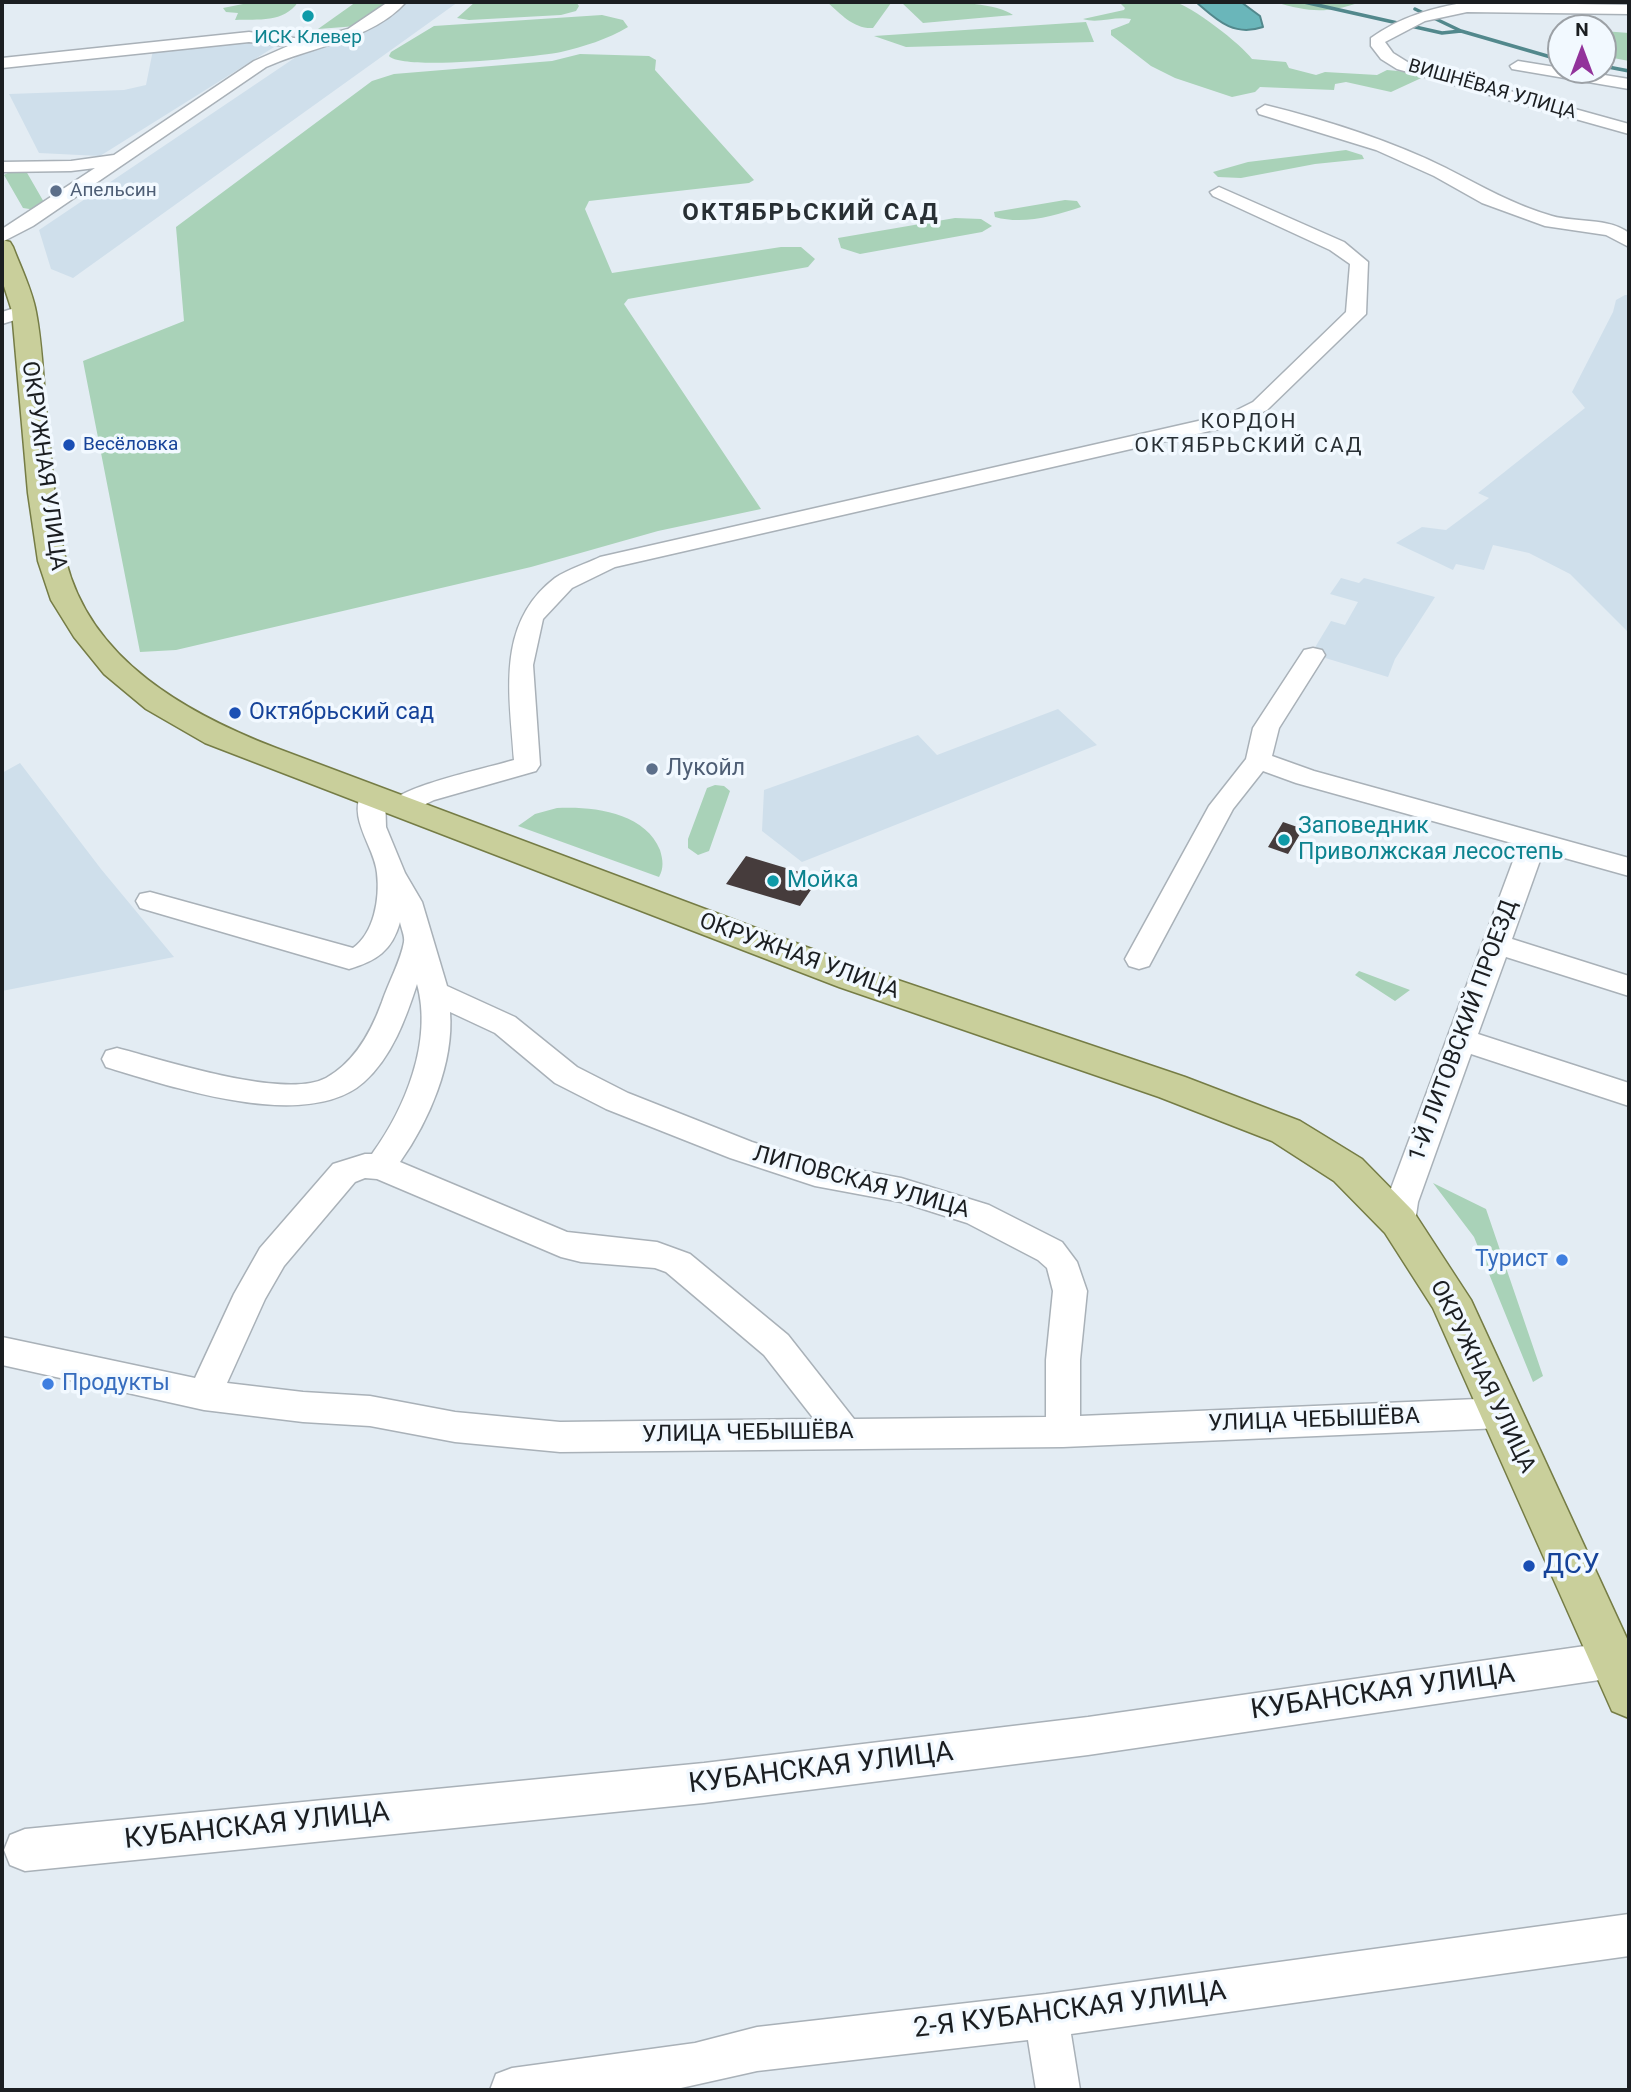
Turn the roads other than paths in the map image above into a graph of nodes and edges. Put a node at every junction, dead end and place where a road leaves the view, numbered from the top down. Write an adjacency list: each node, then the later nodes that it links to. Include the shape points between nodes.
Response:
1 (398, 2): 3 (street, via 353,32)
2 (1628, 8): 8 (street, ВИШНЁВАЯ УЛИЦА, via 1467,6 1413,20 1377,41 1379,48 1404,66)
3 (313, 45): 4 (street, via 249,37); 9 (street, via 260,64)
4 (2, 63)
5 (1518, 66): 6 (street)
6 (1629, 84)
7 (1265, 110): 15 (street, via 1382,146 1488,199 1551,222 1610,230)
8 (1629, 129)
9 (120, 159): 10 (street); 12 (street)
10 (71, 166): 11 (street); 12 (street, via 84,169)
11 (2, 167)
12 (89, 180): 14 (street)
13 (1219, 192): 20 (street, via 1337,246 1359,262 1356,314 1253,411 1236,419 1061,460 608,562 564,583 532,617 521,665 527,765)
14 (2, 237)
15 (1629, 242)
16 (2, 247): 17 (main road, ОКРУЖНАЯ УЛИЦА)
17 (13, 315): 20 (main road, ОКРУЖНАЯ УЛИЦА, via 52,561 65,600 84,631 115,668 157,702 216,736)
18 (1313, 655): 19 (street, via 1266,728)
19 (1258, 760): 21 (street); 27 (street, via 1222,806)
20 (386, 801): 23 (street, via 373,827); 34 (main road, ОКРУЖНАЯ УЛИЦА, via 754,942 1286,1131 1348,1170)
21 (1534, 841): 22 (street); 26 (street, 1-Й ЛИТОВСКИЙ ПРОЕЗД)
22 (1629, 867)
23 (391, 873): 24 (street, via 383,933 367,955 349,959); 25 (street, via 408,902)
24 (150, 901)
25 (418, 943): 29 (street); 31 (street, via 384,1032 349,1077 328,1090 307,1096 264,1094)
26 (1496, 944): 28 (street); 30 (street, 1-Й ЛИТОВСКИЙ ПРОЕЗД)
27 (1139, 959)
28 (1629, 986)
29 (434, 992): 33 (street, via 433,1053 413,1113); 39 (street, ЛИПОВСКАЯ УЛИЦА, via 505,1024 566,1075 617,1101 803,1170 901,1190 978,1214 1050,1251 1061,1262 1070,1291 1063,1360)
30 (1461, 1039): 32 (street); 34 (street, 1-Й ЛИТОВСКИЙ ПРОЕЗД, via 1402,1202)
31 (117, 1059)
32 (1629, 1095)
33 (380, 1167): 36 (street, via 344,1173 272,1257); 38 (street, via 561,1244 657,1255 678,1263 776,1345)
34 (1399, 1222): 37 (main road, ОКРУЖНАЯ УЛИЦА, via 1450,1300)
35 (2, 1351): 36 (street, УЛИЦА ЧЕБЫШЁВА)
36 (204, 1395): 38 (street, УЛИЦА ЧЕБЫШЁВА, via 370,1411 456,1427 561,1437)
37 (1501, 1412): 39 (street, УЛИЦА ЧЕБЫШЁВА); 40 (main road, ОКРУЖНАЯ УЛИЦА)
38 (843, 1432): 39 (street, УЛИЦА ЧЕБЫШЁВА)
39 (1063, 1432)
40 (1621, 1678): 41 (street, КУБАНСКАЯ УЛИЦА, via 718,1782)
41 (25, 1850)
42 (1629, 1935): 43 (street, 2-Я КУБАНСКАЯ УЛИЦА)
43 (1045, 2016): 44 (street, 2-Я КУБАНСКАЯ УЛИЦА, via 757,2049 695,2065); 45 (street)
44 (512, 2090)
45 (1058, 2090)

